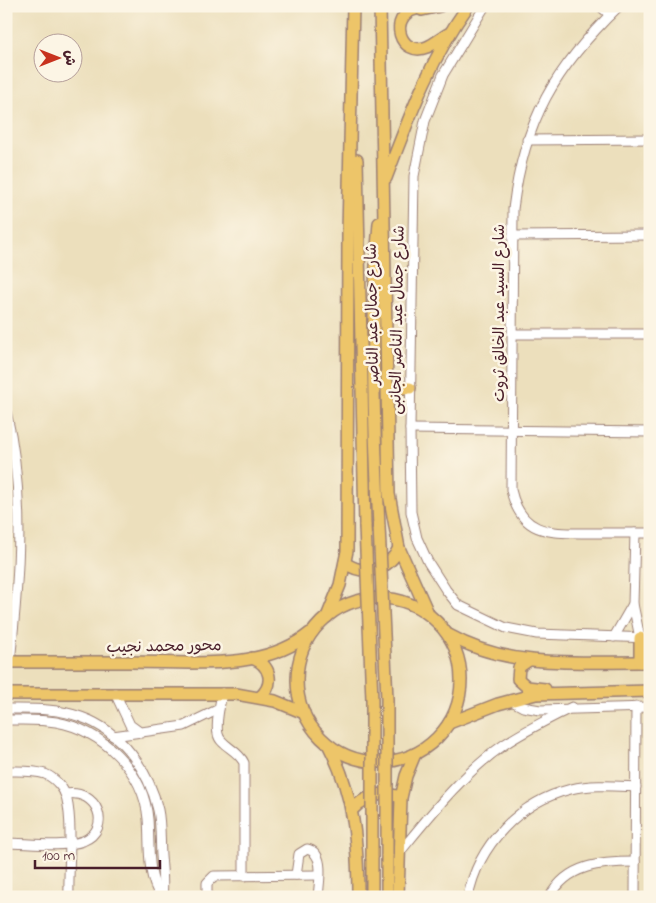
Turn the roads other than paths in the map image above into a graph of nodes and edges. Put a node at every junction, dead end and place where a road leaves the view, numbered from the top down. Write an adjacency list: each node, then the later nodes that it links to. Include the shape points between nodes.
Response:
1 (353, 6): 11 (main road, شارع جمال عبد الناصر)
2 (380, 6): 14 (main road, شارع جمال عبد الناصر)
3 (440, 6): 8 (main road, via 428,10)
4 (468, 6): 10 (main road)
5 (485, 6): 20 (street, شارع جمال عبد الناصر الجانبى, via 456,50 424,122 414,176)
6 (600, 6): 9 (street)
7 (619, 6): 9 (street, شارع السيد عبد الخالق ثروت)
8 (414, 8): 10 (main road, via 404,15 400,23 400,37 406,44 426,48)
9 (610, 15): 13 (street, شارع السيد عبد الخالق ثروت, via 556,79)
10 (449, 33): 14 (main road, via 418,94)
11 (352, 98): 28 (main road, شارع جمال عبد الناصر); 76 (main road, bridge, via 359,202 364,526 372,708)
12 (650, 139): 13 (street)
13 (527, 140): 16 (street, شارع السيد عبد الخالق ثروت, via 516,185)
14 (384, 185): 19 (main road, شارع جمال عبد الناصر); 77 (main road, bridge, via 374,297 374,383 387,699)
15 (650, 235): 16 (street)
16 (513, 236): 17 (street, شارع السيد عبد الخالق ثروت)
17 (512, 334): 18 (street); 23 (street, شارع السيد عبد الخالق ثروت)
18 (650, 334)
19 (389, 388): 20 (main road); 27 (main road, شارع جمال عبد الناصر, via 389,494)
20 (410, 388): 22 (street, شارع جمال عبد الناصر الجانبى)
21 (6, 411): 38 (street, via 15,452 18,490 18,585)
22 (410, 429): 23 (street); 34 (street, شارع جمال عبد الناصر الجانبى, via 411,512 417,538 458,605 506,628 537,634)
23 (512, 430): 24 (street); 25 (street, شارع السيد عبد الخالق ثروت, via 511,490 518,510 531,525 549,533)
24 (650, 432)
25 (635, 533): 26 (street, شارع السيد عبد الخالق ثروت); 29 (street)
26 (650, 533)
27 (399, 548): 28 (main road, via 389,563 378,569 361,570); 30 (main road, شارع جمال عبد الناصر)
28 (345, 562): 31 (main road, شارع جمال عبد الناصر)
29 (633, 604): 34 (street); 35 (street)
30 (428, 613): 31 (main road, via 404,601 377,598 350,603); 33 (main road)
31 (327, 617): 32 (main road)
32 (315, 629): 36 (main road, محور محمد نجيب, via 288,647); 52 (main road, via 303,651 297,676)
33 (448, 634): 37 (main road, via 486,652); 54 (main road, via 455,648 461,679 460,694)
34 (614, 637): 35 (street, شارع جمال عبد الناصر الجانبى)
35 (645, 638): 39 (main road)
36 (252, 658): 38 (main road, محور محمد نجيب, via 206,662); 45 (main road, via 265,665 270,678 266,692)
37 (529, 660): 39 (main road); 41 (main road, via 519,667 518,679 523,685)
38 (8, 662)
39 (645, 662)
40 (650, 691): 41 (main road)
41 (549, 692): 46 (main road)
42 (116, 693): 43 (main road); 44 (main road); 55 (street, via 130,725)
43 (222, 693): 45 (main road); 51 (street)
44 (6, 694)
45 (260, 697): 52 (main road)
46 (510, 700): 49 (street, via 532,709); 54 (main road)
47 (636, 706): 48 (street); 49 (street); 60 (street)
48 (650, 707)
49 (572, 708): 66 (street, via 525,731 478,766 438,806)
50 (6, 709): 56 (street, via 59,711 82,717)
51 (219, 709): 55 (street, via 184,726); 70 (street, via 217,733 236,750 244,763)
52 (304, 713): 57 (main road)
53 (6, 720): 72 (street, via 57,722 78,728 116,753 141,791 147,814 153,886)
54 (449, 724): 58 (main road, via 428,746)
55 (142, 733): 56 (street)
56 (113, 736): 72 (street, via 140,765 152,787 158,812 164,884)
57 (328, 745): 58 (main road, via 351,758 377,763); 63 (main road)
58 (415, 754): 62 (main road)
59 (6, 771): 61 (street, via 45,774 55,780)
60 (636, 787): 67 (street); 79 (street, via 580,788 534,804 518,815 492,843 473,877)
61 (65, 794): 65 (street); 65 (street, via 89,798 95,804 99,820 92,835 85,840)
62 (401, 798): 63 (main road, via 388,794 374,795); 66 (main road)
63 (352, 810): 75 (main road, via 358,845)
64 (6, 843): 65 (street)
65 (68, 843): 71 (street)
66 (399, 853): 78 (main road)
67 (635, 862): 80 (street, via 589,865 563,879); 81 (street)
68 (296, 875): 69 (street); 69 (street, via 298,854 307,849 313,850 319,858); 70 (street)
69 (319, 875): 74 (street)
70 (244, 876): 73 (street, via 211,878 207,883)
71 (69, 897)
72 (162, 897)
73 (207, 897)
74 (318, 897)
75 (358, 897)
76 (372, 897)
77 (387, 897)
78 (398, 897)
79 (468, 897)
80 (550, 897)
81 (634, 897)

